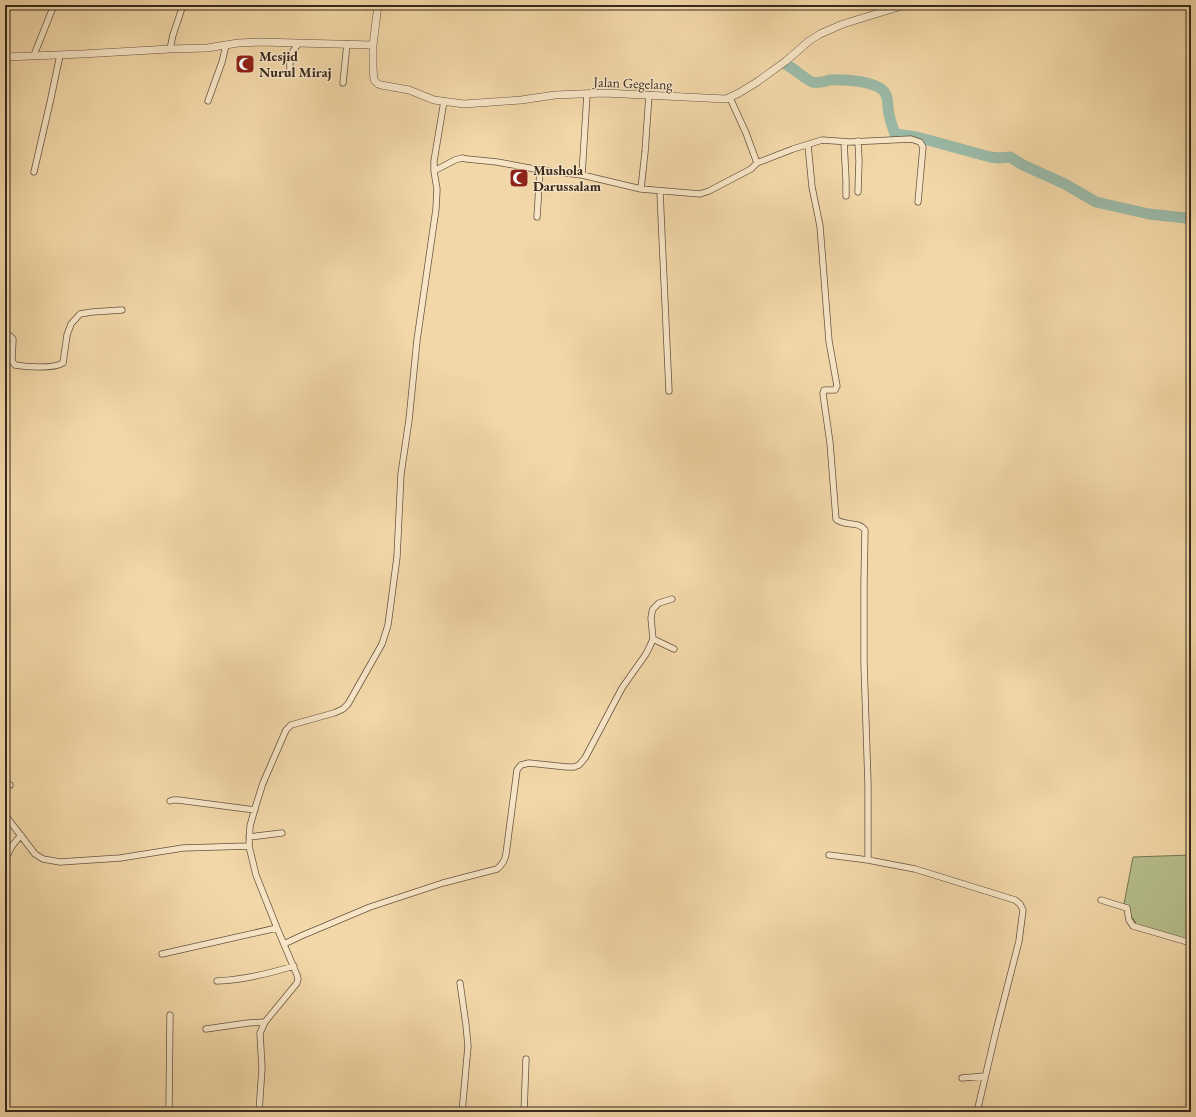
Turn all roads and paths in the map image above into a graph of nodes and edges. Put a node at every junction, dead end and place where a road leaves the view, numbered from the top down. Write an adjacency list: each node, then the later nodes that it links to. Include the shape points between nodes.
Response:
1 (54, 5): 10 (street)
2 (183, 5): 9 (street)
3 (378, 5): 8 (street, Jalan Gegelang)
4 (905, 5): 17 (street, Jalan Gegelang, via 843,24 820,34 748,88)
5 (299, 43): 6 (street); 7 (street, via 260,42); 13 (street, via 290,57)
6 (347, 44): 8 (street); 14 (street)
7 (226, 45): 9 (street); 18 (street)
8 (373, 45): 19 (street, Jalan Gegelang, via 373,76 378,84)
9 (170, 49): 11 (street)
10 (34, 55): 11 (street); 12 (street)
11 (60, 55): 26 (street)
12 (5, 57)
13 (290, 74)
14 (343, 84)
15 (587, 94): 16 (street, Jalan Gegelang); 19 (street, Jalan Gegelang, via 460,104); 27 (street)
16 (649, 95): 17 (street, Jalan Gegelang); 28 (street)
17 (730, 98): 23 (street)
18 (208, 101)
19 (444, 101): 25 (street)
20 (858, 141): 21 (street); 30 (street); 32 (street, via 903,139 920,142 923,147)
21 (844, 142): 22 (street, via 822,140); 31 (street)
22 (808, 144): 23 (street); 49 (street, via 812,187 820,226 829,342 837,386 835,390 823,392 836,519 841,523 860,525 865,530 864,663)
23 (757, 163): 29 (street, via 753,168 705,192)
24 (540, 170): 25 (street, via 462,158); 27 (street); 33 (street)
25 (434, 171): 41 (street, via 437,189 436,209 401,474 397,557 388,625 382,644 348,704 334,713 291,725 286,730)
26 (34, 172)
27 (582, 175): 28 (street)
28 (641, 189): 29 (street)
29 (660, 192): 36 (street)
30 (858, 192)
31 (846, 196)
32 (918, 202)
33 (537, 217)
34 (122, 310): 35 (street, via 80,314 67,335 63,363 54,366 14,365 13,339)
35 (5, 335)
36 (669, 391)
37 (672, 599): 38 (street, via 653,609)
38 (653, 639): 39 (street); 53 (street, via 646,654 622,688 586,758 579,765 567,767 529,763 521,765 517,770 506,854 497,869 370,907)
39 (674, 649)
40 (170, 801): 41 (street)
41 (254, 810): 45 (street)
42 (5, 815): 44 (street)
43 (282, 833): 45 (street)
44 (21, 835): 46 (street, via 43,859 66,863 183,848); 48 (street)
45 (249, 837): 46 (street)
46 (249, 846): 51 (street, via 256,875)
47 (829, 855): 49 (street)
48 (5, 860)
49 (868, 860): 62 (street, via 915,869 1015,900 1020,904 1023,915 1019,941)
50 (1101, 900): 52 (street, via 1127,908 1128,920 1133,926)
51 (277, 928): 53 (street); 54 (street)
52 (1191, 943)
53 (284, 944): 55 (street)
54 (162, 954)
55 (294, 966): 56 (street); 59 (street, via 297,983)
56 (217, 981)
57 (460, 983): 66 (street, via 468,1046)
58 (170, 1014): 64 (street)
59 (265, 1022): 60 (street); 65 (street, via 260,1040 262,1068)
60 (206, 1029)
61 (526, 1059): 67 (street)
62 (986, 1076): 63 (street); 68 (street)
63 (962, 1078)
64 (169, 1112)
65 (259, 1112)
66 (462, 1112)
67 (524, 1112)
68 (977, 1112)

